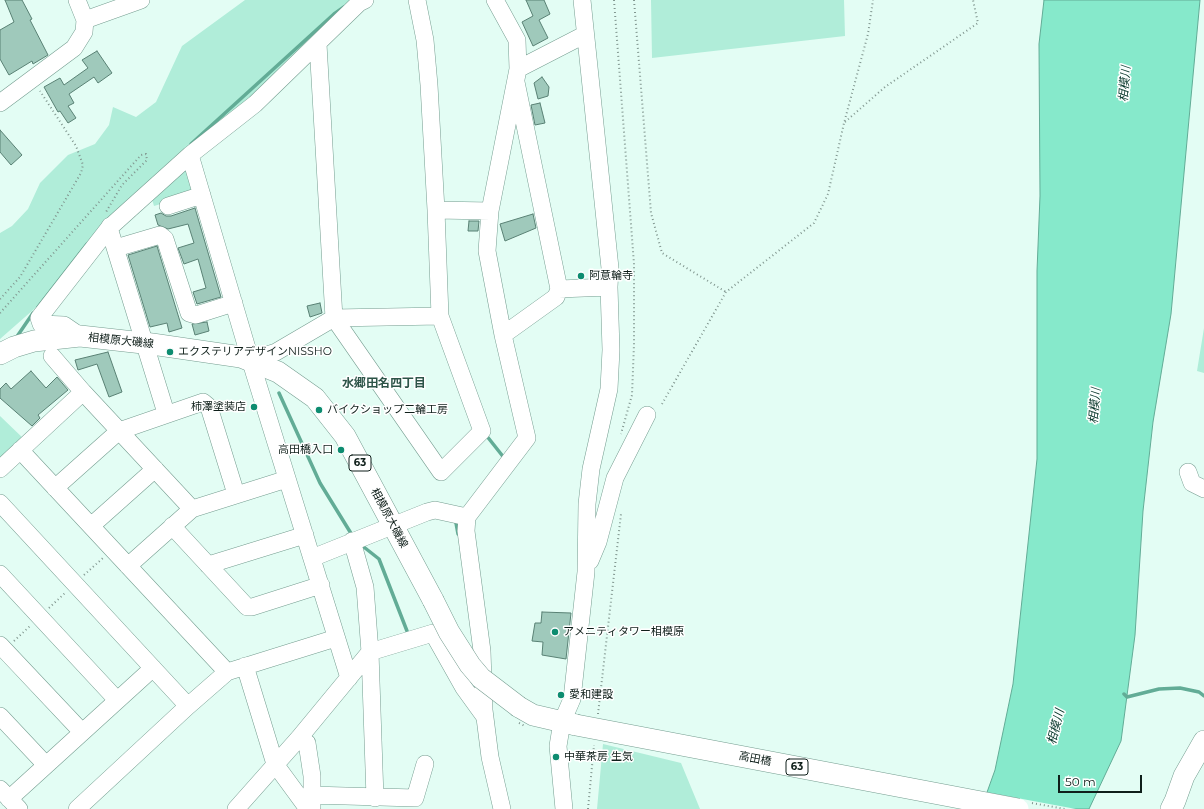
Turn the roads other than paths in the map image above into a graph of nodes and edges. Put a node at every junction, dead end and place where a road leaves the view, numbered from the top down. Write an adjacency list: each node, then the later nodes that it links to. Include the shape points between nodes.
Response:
1 (77, 0): 7 (street)
2 (141, 0): 7 (street)
3 (365, 0): 9 (street)
4 (417, 0): 15 (street, via 425,40 429,84)
5 (495, 0): 10 (street, via 517,40)
6 (582, 0): 8 (street)
7 (85, 20): 11 (street, via 84,32 74,48)
8 (584, 35): 10 (street); 19 (street, via 601,171 610,268)
9 (318, 44): 12 (street, via 254,104); 23 (street)
10 (517, 76): 16 (street); 20 (street)
11 (1, 99)
12 (190, 155): 13 (street); 17 (street)
13 (202, 195): 14 (street); 21 (street)
14 (168, 206)
15 (436, 210): 16 (street); 22 (street)
16 (490, 211): 24 (street, via 487,251)
17 (108, 223): 18 (street); 25 (street, via 38,318 42,324 64,325)
18 (116, 248): 21 (street, via 160,235 165,239 189,313 196,315); 26 (street)
19 (609, 287): 20 (street); 53 (street, via 609,389 591,469 587,504)
20 (558, 289): 24 (street, via 556,297)
21 (234, 303): 29 (street)
22 (440, 316): 23 (street); 23 (street, via 482,431 442,472)
23 (334, 318): 29 (street, via 276,352)
24 (503, 335): 44 (street, via 527,438)
25 (80, 336): 26 (main road, 相模原大磯線 / 63); 27 (main road, 相模原大磯線 / 63, via 50,338)
26 (144, 343): 29 (main road, 相模原大磯線 / 63); 31 (street)
27 (7, 350)
28 (52, 356): 30 (street)
29 (251, 360): 38 (street); 45 (main road, 相模原大磯線 / 63, via 292,381 316,398 325,408 345,436)
30 (83, 392): 33 (street); 34 (street)
31 (166, 413): 33 (street); 41 (street, via 203,402 208,404)
32 (647, 415): 53 (street, via 615,478 598,542)
33 (119, 431): 36 (street); 39 (street)
34 (20, 450): 35 (street); 39 (street)
35 (0, 469)
36 (155, 469): 43 (street); 46 (street)
37 (1188, 472): 40 (street, via 1192,483)
38 (287, 479): 41 (street); 48 (street)
39 (55, 488): 46 (street)
40 (1204, 489)
41 (236, 494): 43 (street)
42 (0, 502): 60 (street)
43 (192, 509): 47 (street)
44 (463, 516): 45 (street, via 435,510); 66 (street, via 482,651)
45 (392, 525): 49 (street); 67 (main road, 相模原大磯線 / 63, bridge, via 449,632 470,665 486,683 533,715)
46 (91, 526): 52 (street)
47 (172, 526): 51 (street); 52 (street)
48 (305, 535): 50 (street); 51 (street)
49 (358, 538): 50 (street); 58 (street)
50 (312, 558): 55 (street)
51 (208, 565): 55 (street, via 244,606 249,608)
52 (128, 566): 61 (street)
53 (586, 572): 67 (street)
54 (0, 574): 63 (street)
55 (321, 586): 56 (street)
56 (336, 638): 59 (street); 62 (street)
57 (2, 647): 68 (street)
58 (370, 652): 62 (street); 66 (street, via 433,633 464,688); 74 (street)
59 (245, 666): 61 (street); 71 (street)
60 (153, 668): 63 (street); 64 (street)
61 (227, 672): 64 (street)
62 (349, 678): 69 (street)
63 (117, 700): 68 (street)
64 (188, 706): 77 (street)
65 (0, 716): 73 (street)
66 (485, 717): 79 (street, via 490,757)
67 (569, 723): 80 (street, via 558,746); 81 (main road, 高田橋 / 63, bridge)
68 (82, 732): 73 (street)
69 (299, 738): 71 (street); 76 (street, via 307,743 312,776)
70 (1204, 741): 82 (main road, via 1184,776)
71 (275, 764): 76 (street); 78 (street)
72 (425, 764): 74 (street, via 415,798)
73 (46, 765): 75 (street)
74 (375, 798): 76 (street)
75 (10, 799)
76 (310, 804)
77 (77, 809)
78 (236, 809)
79 (502, 809)
80 (564, 809)
81 (1018, 809)
82 (1170, 809)

